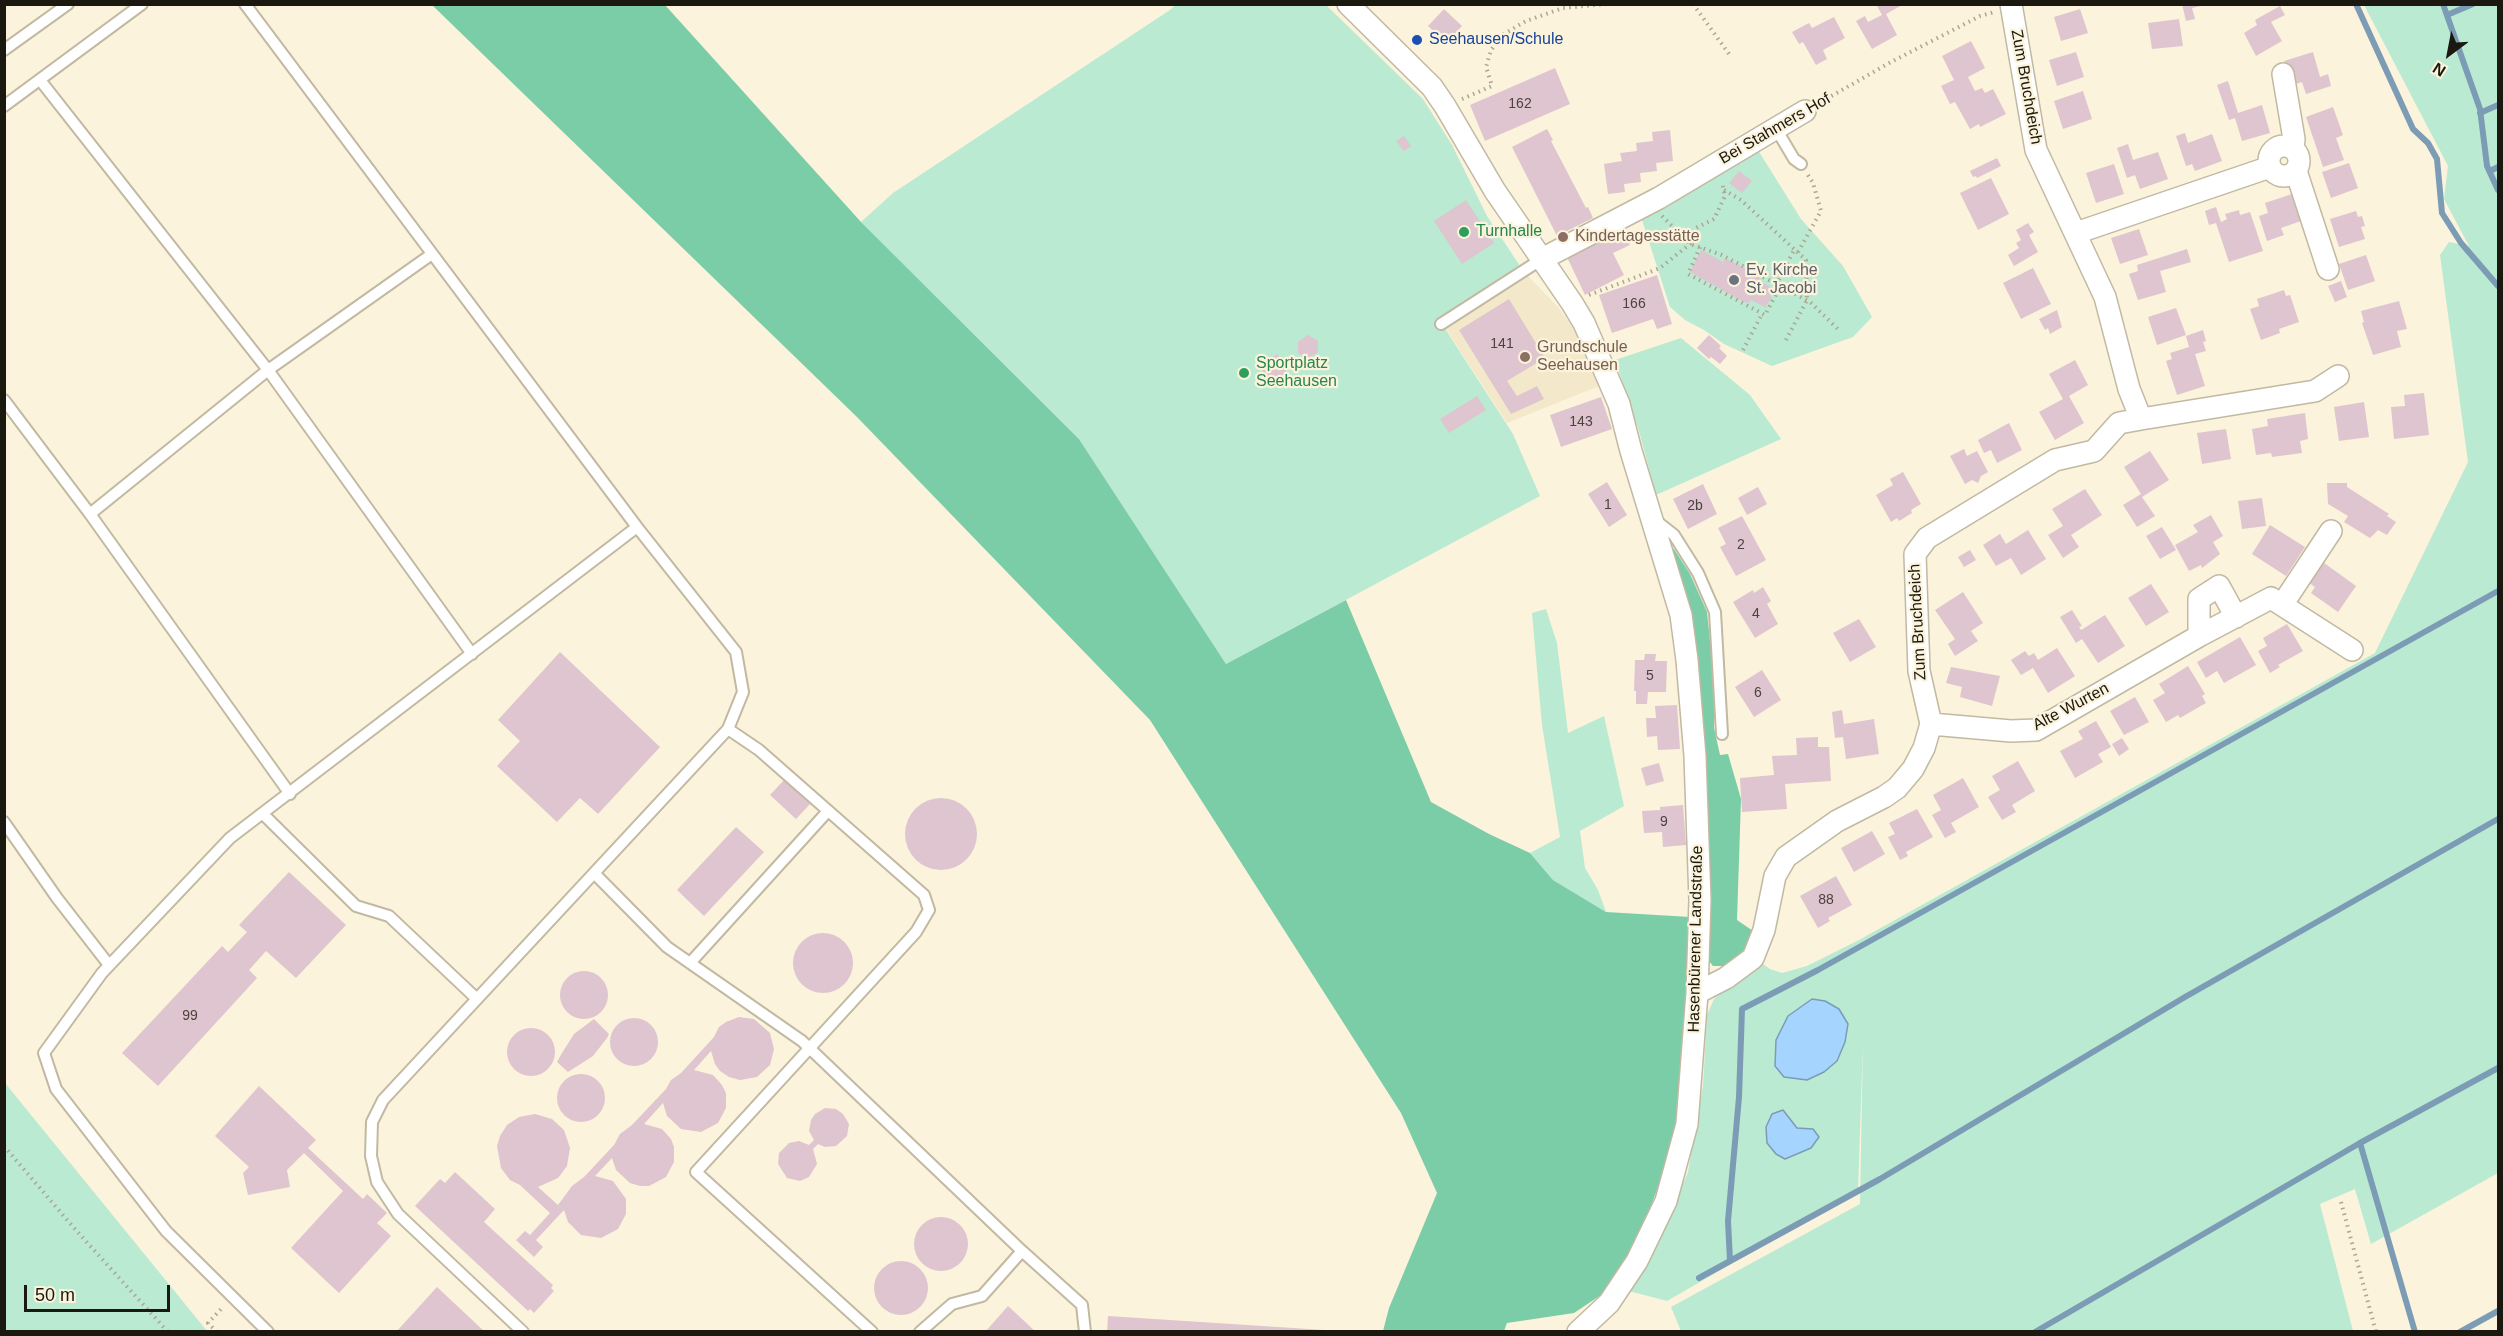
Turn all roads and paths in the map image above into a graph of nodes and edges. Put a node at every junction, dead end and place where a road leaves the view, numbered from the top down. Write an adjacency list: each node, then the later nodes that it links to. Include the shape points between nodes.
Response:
1 (68, 4): 8 (lane)
2 (142, 4): 11 (lane)
3 (245, 4): 27 (lane)
4 (1348, 4): 13 (street, Hasenbürener Landstraße, via 1425,80)
5 (1607, 4): 13 (path, via 1563,8 1504,34 1491,50 1486,67 1492,86)
6 (1693, 4): 9 (path)
7 (2014, 5): 14 (path, Bei Stahmers Hof, via 1980,16); 23 (street, Zum Bruchdeich, via 2036,150)
8 (4, 50)
9 (1729, 54)
10 (2283, 74): 16 (street)
11 (40, 80): 12 (lane); 38 (lane)
12 (4, 106)
13 (1445, 106): 28 (street, Hasenbürener Landstraße, via 1495,191)
14 (1805, 111): 15 (street, Bei Stahmers Hof)
15 (1775, 127): 17 (street, Bei Stahmers Hof); 18 (lane)
16 (2293, 147): 19 (street, via 2278,147 2269,159); 20 (street, via 2300,158)
17 (1718, 162): 21 (path); 22 (street, Bei Stahmers Hof)
18 (1801, 164): 26 (path, via 1813,183 1821,211)
19 (2270, 166): 20 (street, via 2282,176); 23 (street)
20 (2296, 171): 29 (street)
21 (1723, 190): 24 (path, via 1725,196 1714,219 1696,228); 26 (path, via 1741,200)
22 (1651, 202): 24 (path); 28 (street, Bei Stahmers Hof)
23 (2076, 233): 41 (street, Zum Bruchdeich, via 2105,297)
24 (1690, 244): 25 (path); 32 (path, via 1660,268)
25 (1700, 247): 30 (path, via 1761,274); 33 (path, via 1688,274)
26 (1796, 251): 30 (path); 31 (path, via 1806,260)
27 (432, 254): 38 (lane); 44 (lane)
28 (1542, 259): 32 (street, Hasenbürener Landstraße); 34 (lane)
29 (2328, 269)
30 (1778, 286): 31 (path); 33 (path, via 1765,315)
31 (1807, 300): 35 (path); 36 (path)
32 (1572, 303): 43 (street, Hasenbürener Landstraße, via 1619,404)
33 (1762, 314): 37 (path)
34 (1441, 324)
35 (1840, 331)
36 (1786, 340)
37 (1743, 350)
38 (268, 370): 42 (lane); 50 (lane)
39 (2338, 376): 41 (street, Zum Bruchdeich, via 2314,392)
40 (4, 400): 42 (lane)
41 (2141, 419): 51 (street, Zum Bruchdeich, via 2120,423 2094,452 2055,460 1927,538 1915,554 1919,671)
42 (90, 514): 54 (lane)
43 (1650, 517): 53 (lane, via 1674,535 1698,573 1715,612); 61 (street, Hasenbürener Landstraße, via 1681,615 1687,660 1700,900)
44 (637, 527): 50 (lane); 52 (lane, via 736,652 743,692)
45 (2331, 531): 46 (street)
46 (2282, 605): 47 (street, Alte Wurten, via 2271,598); 49 (street)
47 (2236, 617): 48 (street, Alte Wurten); 48 (street, via 2219,586 2199,599)
48 (2199, 636): 51 (street, Alte Wurten, via 2036,729 2011,731)
49 (2352, 650)
50 (472, 654): 54 (lane)
51 (1931, 724): 61 (street, via 1913,769 1897,788 1838,821 1786,857 1775,876 1764,930 1753,958)
52 (728, 729): 55 (lane, via 759,750); 58 (lane)
53 (1722, 734)
54 (290, 794): 56 (lane)
55 (828, 811): 59 (lane); 63 (lane, via 924,895 929,910 916,932)
56 (263, 814): 60 (lane, via 230,838); 62 (lane, via 356,906 389,916)
57 (4, 822): 60 (lane)
58 (594, 873): 59 (lane, via 667,947); 62 (lane)
59 (690, 963): 63 (lane)
60 (109, 965): 67 (lane, via 44,1053 56,1089 166,1231)
61 (1697, 993): 75 (street, Hasenbürener Landstraße, via 1687,1124 1666,1201 1636,1261 1609,1303)
62 (477, 999): 71 (lane, via 383,1100 372,1122 371,1156 377,1182 398,1214)
63 (809, 1047): 66 (lane); 72 (lane, via 696,1172)
64 (4, 1146): 68 (path)
65 (2341, 1202): 76 (path)
66 (1022, 1251): 73 (lane, via 982,1296 952,1304); 74 (lane, via 1082,1305)
67 (232, 1297): 69 (path, via 208,1323); 70 (lane)
68 (168, 1332)
69 (217, 1332)
70 (268, 1332)
71 (523, 1332)
72 (872, 1332)
73 (920, 1332)
74 (1085, 1332)
75 (1578, 1332)
76 (2376, 1332)

